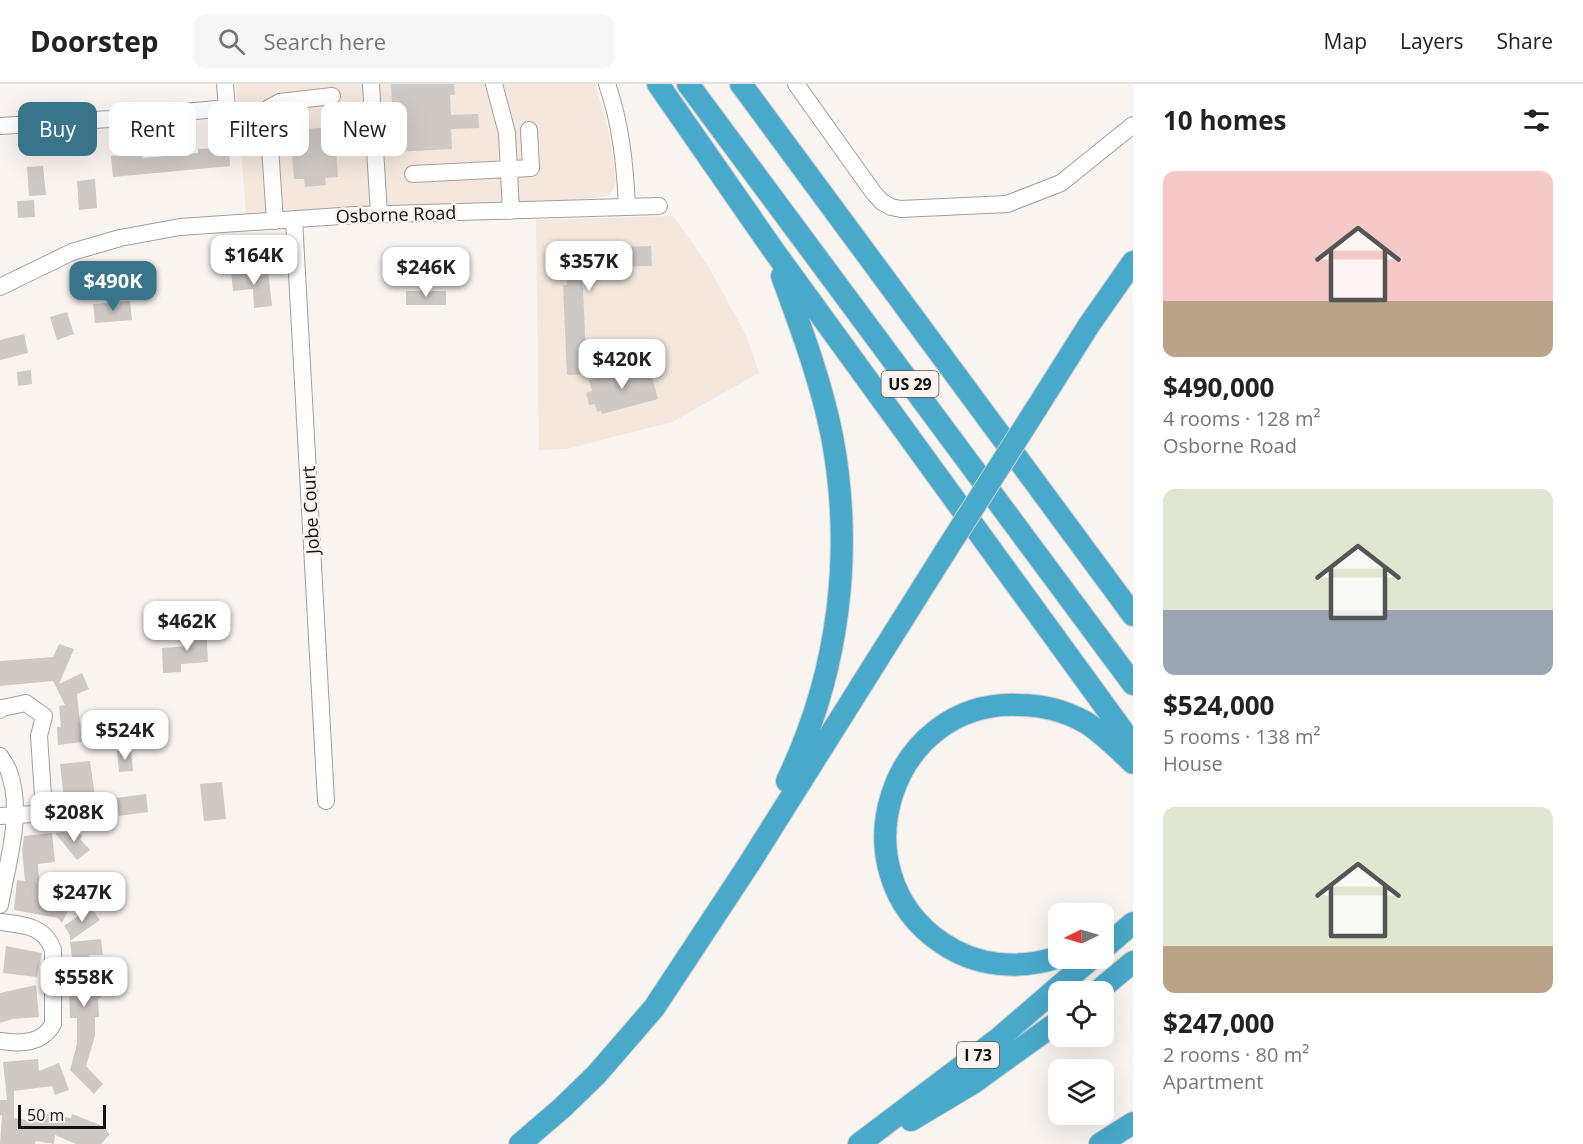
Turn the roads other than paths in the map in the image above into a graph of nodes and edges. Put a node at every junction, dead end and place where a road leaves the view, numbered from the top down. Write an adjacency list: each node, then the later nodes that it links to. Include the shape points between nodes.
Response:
1 (225, 84): 11 (street, via 227,108)
2 (371, 84): 18 (street)
3 (494, 84): 13 (street, via 507,133)
4 (608, 84): 15 (street, via 620,134)
5 (658, 84): 21 (highway)
6 (688, 84): 25 (highway, US 29)
7 (741, 84): 24 (highway, US 29)
8 (796, 84): 10 (street, via 873,192 891,207 1007,204 1061,183)
9 (332, 96): 20 (street, via 280,102 269,108)
10 (1133, 124)
11 (0, 126)
12 (529, 130): 13 (street, via 531,168)
13 (510, 169): 14 (street); 17 (street)
14 (413, 174)
15 (627, 206): 16 (street, Osborne Road); 17 (street, Osborne Road)
16 (659, 206)
17 (512, 211): 18 (street, Osborne Road)
18 (379, 214): 19 (street, Osborne Road)
19 (294, 219): 20 (street, Osborne Road); 30 (street, Jobe Court)
20 (275, 221): 23 (street, Osborne Road, via 180,227 120,238 72,252)
21 (774, 252): 27 (highway); 32 (highway, via 815,368 832,436 841,499 843,552 830,662 816,710 800,754 761,829)
22 (1133, 262): 32 (highway, bridge, via 1089,325)
23 (0, 287)
24 (1133, 615)
25 (1133, 684)
26 (0, 710): 31 (street, via 26,703 44,716 39,736 44,810)
27 (1133, 745)
28 (0, 756): 31 (street, via 9,772 15,800)
29 (1133, 764): 39 (highway, via 1098,732 1066,714 1030,705 996,705 967,713 933,733 904,765 890,796 885,825 888,867 902,900 923,928 954,951 983,962 1014,965)
30 (326, 801)
31 (7, 816): 33 (street)
32 (748, 864): 46 (highway, via 654,1008 596,1075)
33 (0, 905)
34 (1133, 912): 37 (highway)
35 (0, 921): 44 (street, via 32,927 49,939 53,950 53,1024 48,1034 30,1041)
36 (1133, 923): 38 (highway)
37 (1114, 927)
38 (1114, 939)
39 (1048, 961)
40 (1133, 962): 42 (highway)
41 (1079, 969): 47 (highway, I 73, via 998,1040)
42 (1110, 981)
43 (1048, 1029): 48 (highway, I 73, via 973,1083)
44 (0, 1041)
45 (1133, 1123): 49 (highway)
46 (520, 1144)
47 (859, 1144)
48 (867, 1144)
49 (1100, 1144)

